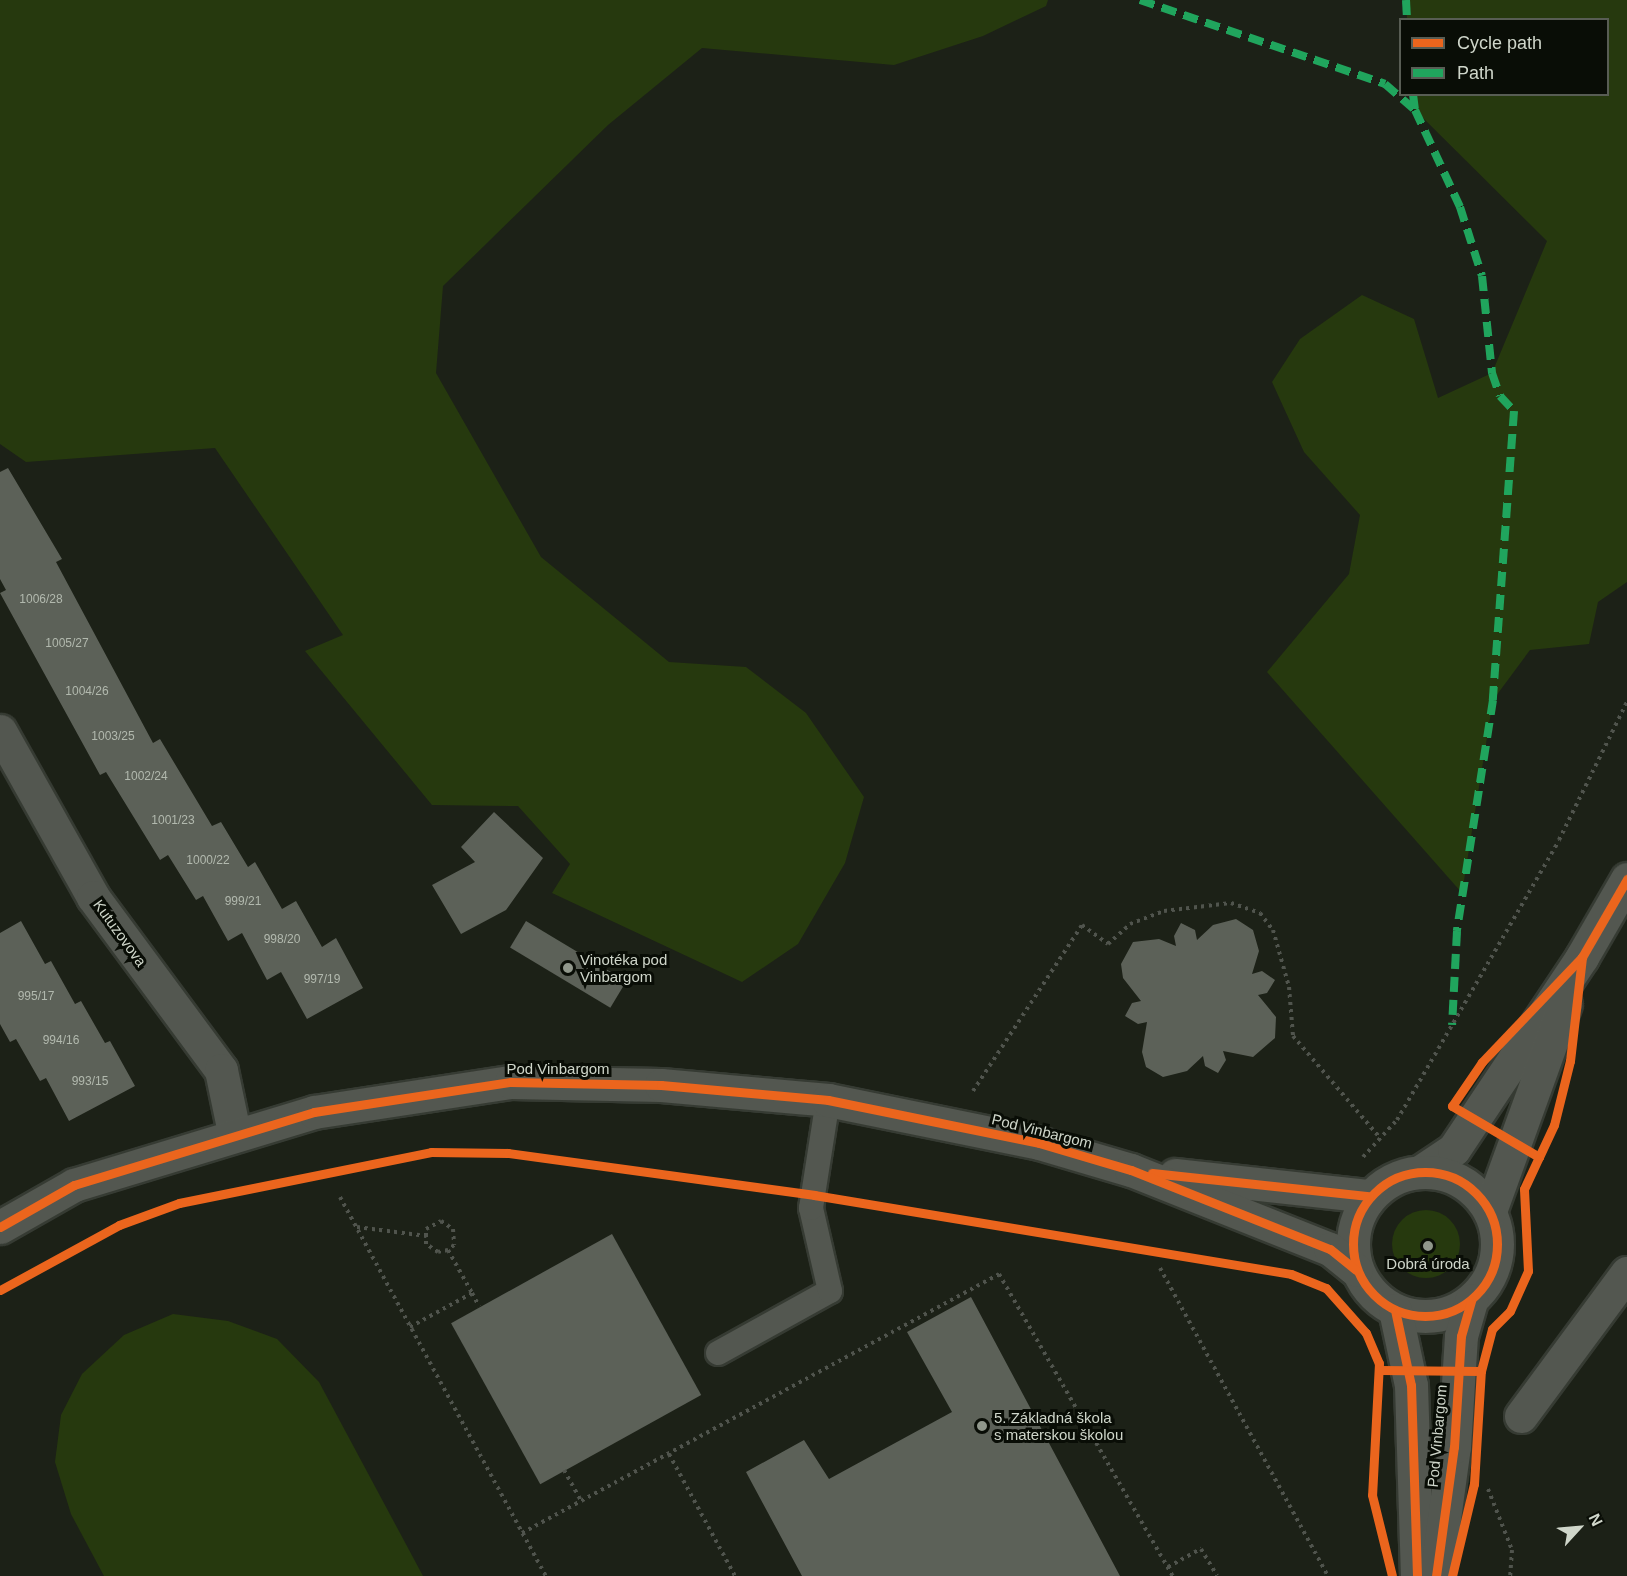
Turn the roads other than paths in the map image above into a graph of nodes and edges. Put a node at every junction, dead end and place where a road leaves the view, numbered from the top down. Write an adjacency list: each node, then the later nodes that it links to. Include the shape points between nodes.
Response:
1 (0, 731): 5 (street, Kutuzovova, via 93,897 221,1070)
2 (1627, 879): 3 (street)
3 (1582, 957): 7 (street, via 1454,1149); 9 (street)
4 (828, 1100): 5 (street, Pod Vinbargom, via 661,1085 511,1082 314,1112); 6 (street, Pod Vinbargom, via 1039,1143); 15 (lane, via 812,1208 830,1291)
5 (234, 1132): 10 (street, Pod Vinbargom, via 74,1185)
6 (1131, 1170): 8 (street, Pod Vinbargom); 11 (street, Pod Vinbargom, via 1330,1250)
7 (1423, 1170): 8 (street, via 1393,1178); 9 (street, via 1462,1181)
8 (1369, 1196): 11 (street, via 1356,1219 1351,1244)
9 (1490, 1211): 13 (street, via 1496,1259)
10 (0, 1227)
11 (1356, 1269): 14 (street, via 1379,1300)
12 (1627, 1272): 16 (street)
13 (1472, 1300): 14 (street, via 1430,1316); 18 (street, Pod Vinbargom, via 1461,1336 1454,1446)
14 (1395, 1310): 17 (street, Pod Vinbargom, via 1411,1385)
15 (718, 1353)
16 (1521, 1416)
17 (1417, 1576)
18 (1436, 1576)

